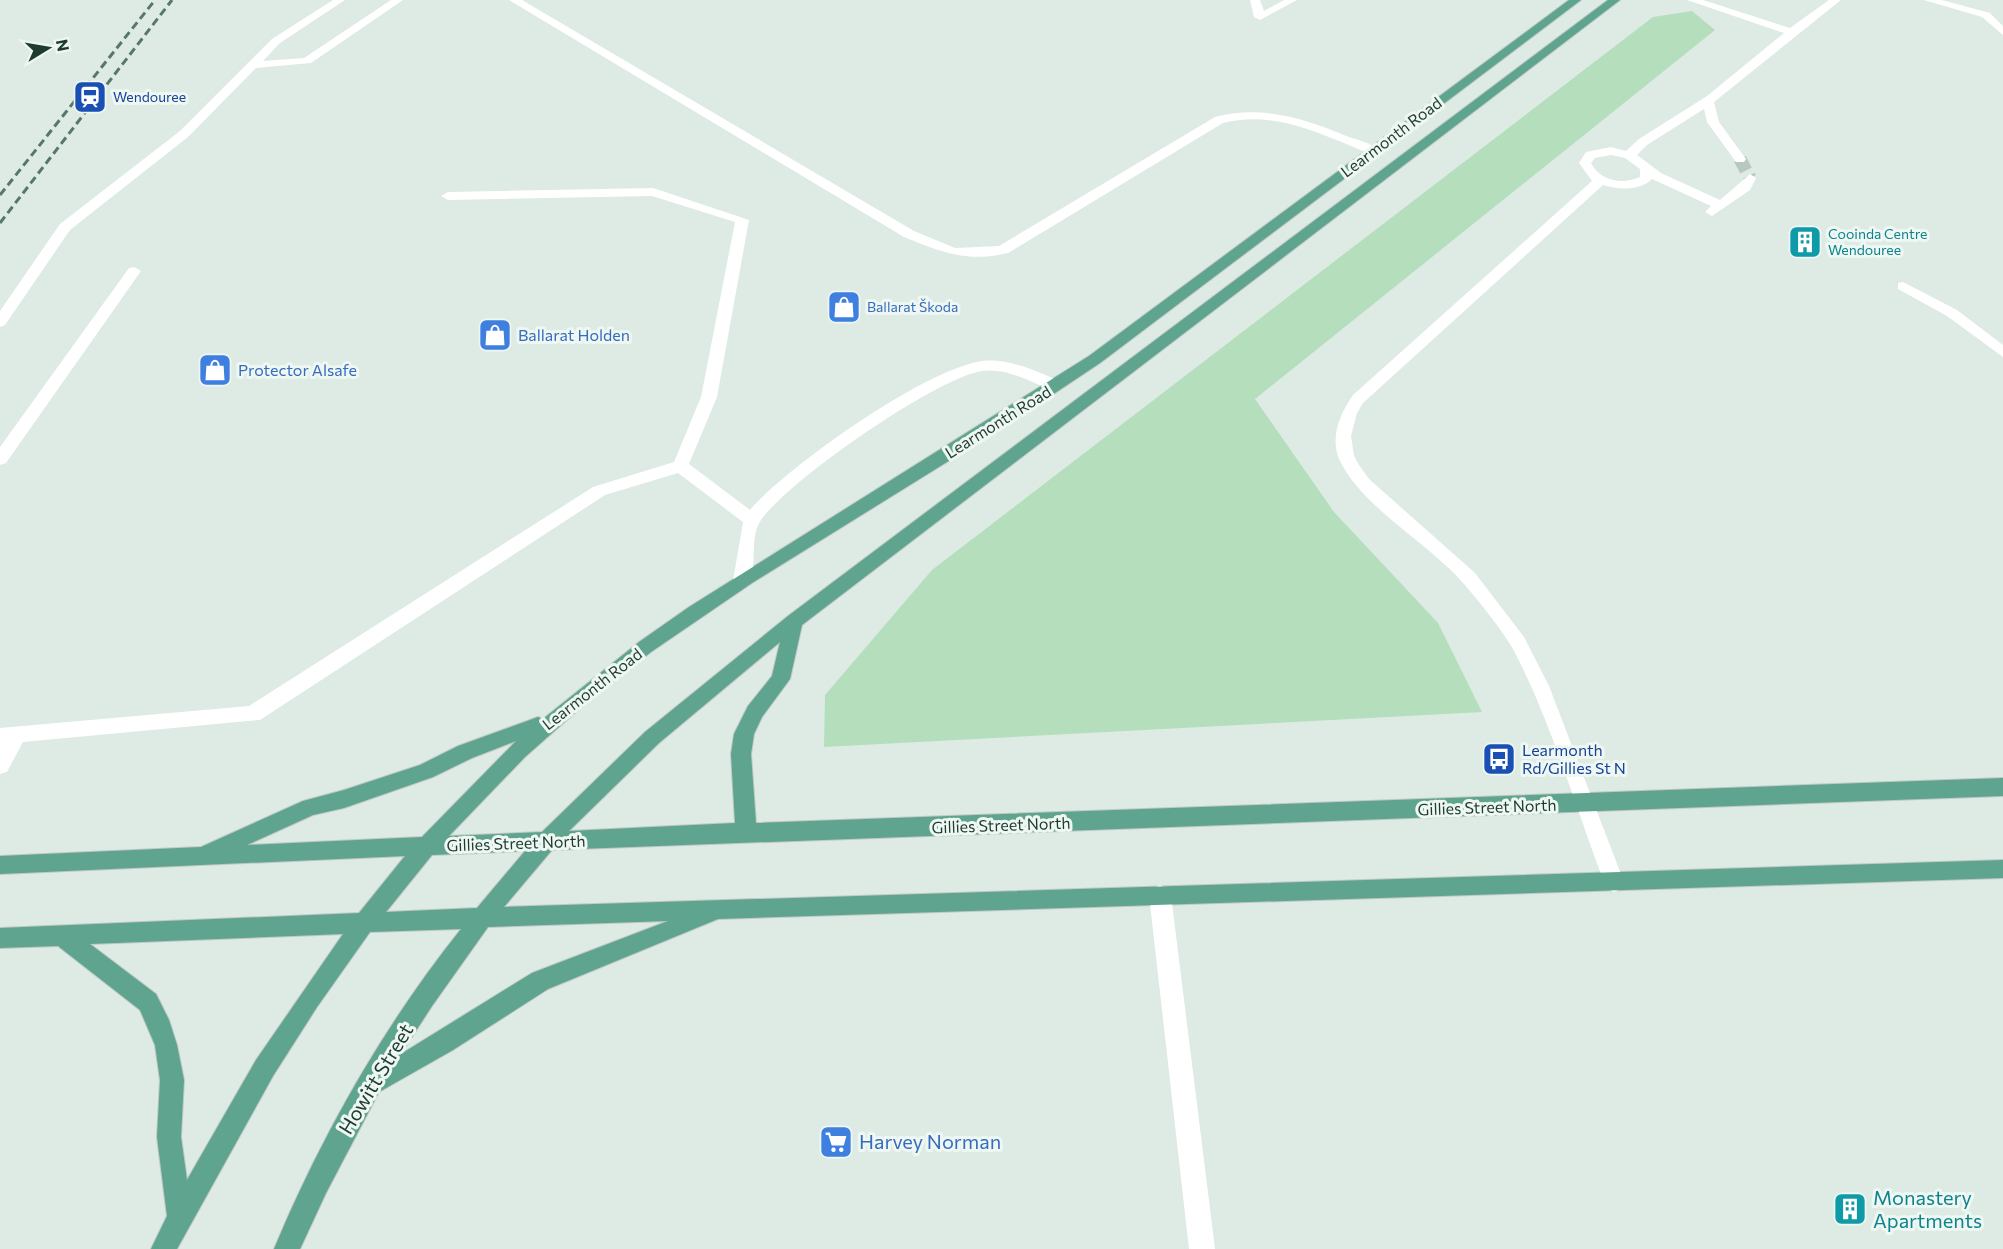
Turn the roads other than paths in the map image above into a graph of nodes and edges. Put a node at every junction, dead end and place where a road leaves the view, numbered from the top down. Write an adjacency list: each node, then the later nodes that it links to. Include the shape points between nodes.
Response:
1 (340, 0): 13 (lane, via 276,41)
2 (398, 0): 13 (lane, via 307,61)
3 (514, 0): 15 (lane, via 850,201 909,234 953,252 1003,250 1219,120 1235,115 1282,117)
4 (1255, 0): 5 (lane, via 1260,17)
5 (1292, 0)
6 (1576, 0): 15 (main road, Learmonth Road)
7 (1615, 0): 18 (main road, Learmonth Road)
8 (1692, 0): 11 (lane)
9 (1836, 0): 11 (lane)
10 (1929, 0): 12 (lane, via 1986,15)
11 (1792, 32): 14 (lane)
12 (2003, 32)
13 (252, 65): 27 (lane, via 184,134 65,227)
14 (1708, 101): 16 (lane); 17 (lane, via 1713,122)
15 (1372, 150): 18 (main road); 29 (main road, Learmonth Road, via 1128,337)
16 (1629, 155): 19 (lane); 21 (lane, via 1603,151 1590,155 1586,168)
17 (1740, 159)
18 (1400, 161): 34 (main road, Learmonth Road)
19 (1646, 168): 22 (lane, via 1646,179); 24 (lane)
20 (1750, 178): 24 (lane, via 1745,187)
21 (1601, 180): 22 (lane); 39 (lane, via 1358,399 1349,413 1343,436 1346,456 1364,483 1469,578 1518,642 1540,686)
22 (1630, 185): 24 (lane, via 1656,190 1711,213)
23 (448, 196): 31 (lane, via 653,192 742,220 709,398)
24 (1720, 206)
25 (134, 271): 30 (lane)
26 (1903, 286): 28 (lane, via 1952,313)
27 (0, 322)
28 (2003, 352)
29 (1056, 386): 32 (lane, via 1009,368 980,366 955,373 784,483); 33 (main road, Learmonth Road)
30 (0, 459)
31 (680, 466): 32 (lane); 36 (lane, via 598,490 253,714)
32 (753, 520): 33 (lane)
33 (742, 581): 35 (main road, Learmonth Road, via 643,648)
34 (794, 621): 40 (main road, via 781,679 755,712 744,734 741,754); 41 (main road, Learmonth Road, via 607,778)
35 (548, 722): 42 (main road, Learmonth Road); 43 (main road, via 465,752 426,771 344,800 310,807)
36 (8, 735): 37 (lane)
37 (0, 766)
38 (2003, 787): 39 (main road, Gillies Street North)
39 (1586, 803): 40 (main road, Gillies Street North); 46 (lane)
40 (746, 832): 41 (main road, Gillies Street North)
41 (545, 842): 42 (main road, Gillies Street North); 49 (main road, Howitt Street)
42 (426, 847): 43 (main road, Gillies Street North); 50 (main road, Learmonth Road)
43 (198, 856): 44 (main road, Gillies Street North)
44 (0, 865)
45 (2003, 868): 46 (main road)
46 (1614, 882): 47 (main road)
47 (1160, 895): 48 (main road); 57 (lane)
48 (722, 910): 49 (main road); 53 (main road, via 540,981)
49 (481, 918): 50 (main road); 53 (main road, Howitt Street)
50 (360, 923): 51 (main road); 54 (main road, via 249,1091)
51 (62, 936): 52 (main road); 54 (main road, via 135,990 148,1002 158,1020 172,1080 169,1137)
52 (0, 938)
53 (369, 1085): 56 (main road, Howitt Street, via 316,1181)
54 (179, 1215): 55 (main road)
55 (164, 1249)
56 (287, 1249)
57 (1202, 1249)

